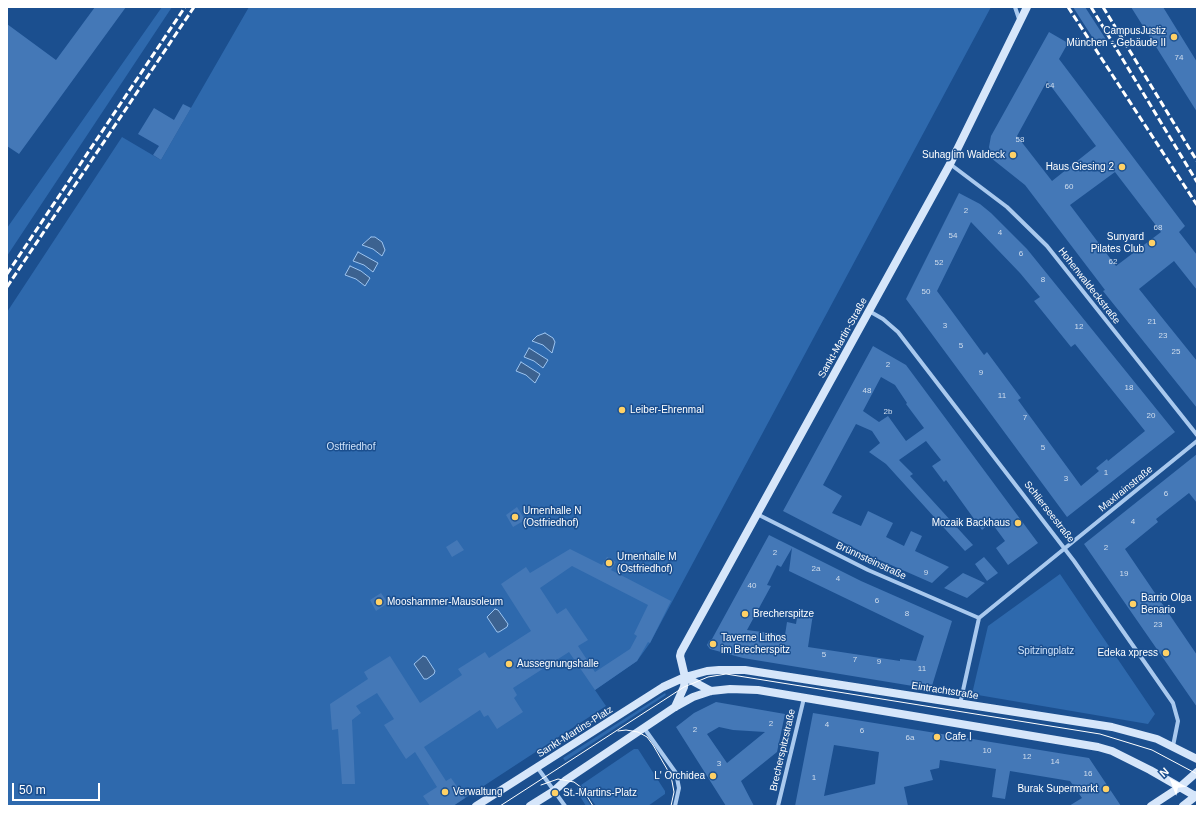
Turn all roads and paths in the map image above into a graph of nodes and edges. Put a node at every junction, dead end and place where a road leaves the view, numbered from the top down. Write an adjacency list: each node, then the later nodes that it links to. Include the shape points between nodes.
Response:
1 (1015, 7): 3 (street)
2 (1027, 7): 3 (main road, Sankt-Martin-Straße)
3 (1020, 22): 4 (main road, Sankt-Martin-Straße)
4 (950, 164): 5 (main road, Sankt-Martin-Straße); 6 (street, Hohenwaldeckstraße, via 1008,207 1047,246)
5 (869, 311): 8 (main road, Sankt-Martin-Straße); 9 (street, Schlierseestraße, via 898,332)
6 (1197, 435)
7 (1197, 441): 9 (street, Maxlrainstraße)
8 (757, 514): 10 (street, Brünnsteinstraße, via 868,570); 11 (main road, Sankt-Martin-Straße, via 680,656)
9 (1064, 549): 10 (street); 17 (street, Schlierseestraße, via 1173,703 1178,721)
10 (979, 618): 14 (street)
11 (685, 677): 12 (main road); 14 (main road, Eintrachtstraße, via 706,671 745,670); 15 (main road, via 684,687); 19 (main road, Sankt-Martins-Platz, via 663,687)
12 (711, 691): 13 (main road, via 742,689); 15 (main road)
13 (804, 698): 21 (main road, via 1098,747 1119,754); 28 (street, Brecherspitzstraße)
14 (960, 704): 17 (main road, Eintrachtstraße, via 1112,727)
15 (675, 707): 16 (main road)
16 (644, 728): 22 (main road, via 566,780); 27 (street, via 676,773 679,788)
17 (1173, 746): 18 (main road, Eintrachtstraße)
18 (1197, 759)
19 (537, 767): 22 (street); 24 (main road, Sankt-Martins-Platz)
20 (1197, 772): 21 (main road)
21 (1180, 787): 23 (main road); 29 (main road)
22 (554, 791): 25 (main road); 26 (street)
23 (1196, 796): 30 (main road)
24 (476, 806)
25 (530, 806)
26 (565, 806)
27 (675, 806)
28 (778, 806)
29 (1151, 806)
30 (1183, 806)

